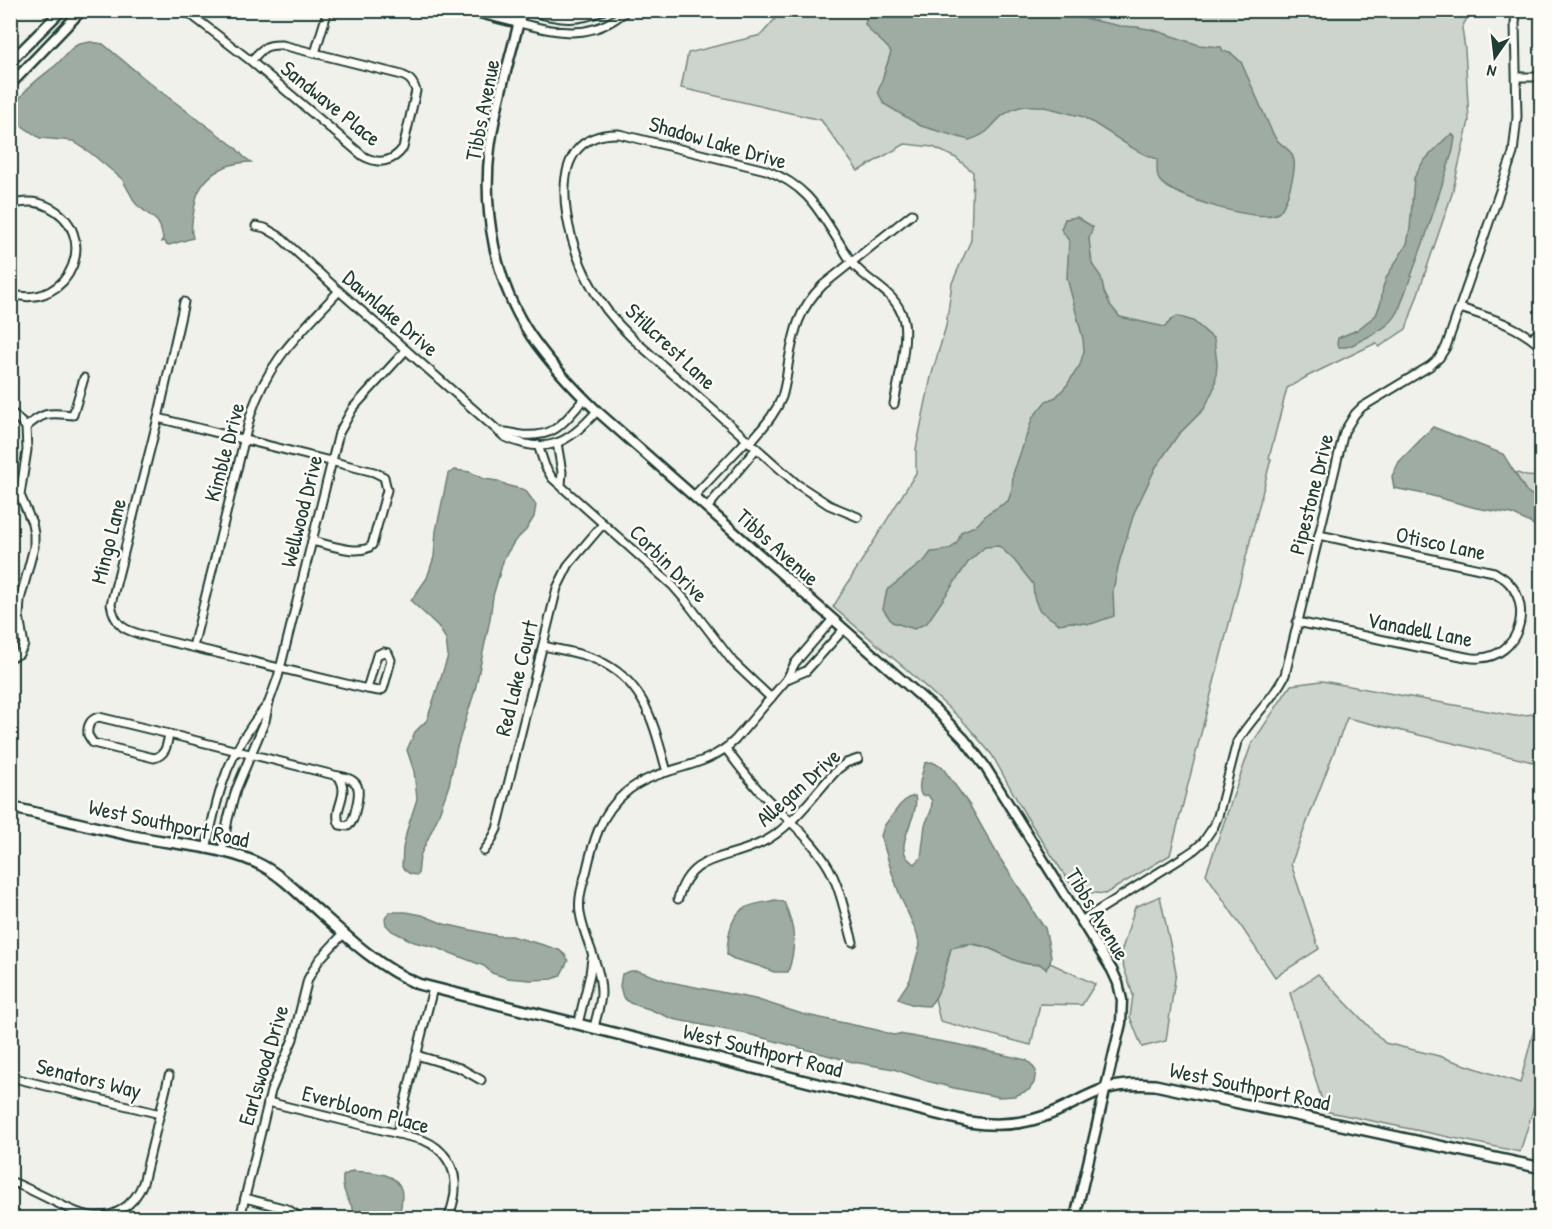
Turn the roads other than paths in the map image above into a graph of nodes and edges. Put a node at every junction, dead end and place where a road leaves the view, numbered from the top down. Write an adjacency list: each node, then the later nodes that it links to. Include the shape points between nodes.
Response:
1 (62, 10): 13 (street)
2 (82, 10): 16 (street)
3 (185, 10): 12 (street, Sandwave Place)
4 (328, 10): 11 (street)
5 (468, 10): 10 (street)
6 (523, 10): 7 (street, via 572,19); 10 (street, Tibbs Avenue)
7 (604, 10)
8 (627, 10): 10 (street, via 612,22 574,33)
9 (1516, 10): 15 (street, Pipestone Drive)
10 (519, 23): 31 (street, Tibbs Avenue, via 489,157 493,237 506,284 527,329)
11 (315, 53): 12 (street, via 273,45 265,46); 12 (street, Sandwave Place, via 398,74 413,83 415,99 403,148 398,154 384,162 363,156)
12 (251, 61)
13 (10, 62)
14 (1542, 77): 15 (street)
15 (1517, 78): 25 (street, Pipestone Drive, via 1513,153)
16 (10, 85)
17 (586, 141): 21 (street, Shadow Lake Drive, via 603,134 619,134 774,173 808,196); 40 (street, Stillcrest Lane, via 570,160 565,185 572,239 588,282 624,331)
18 (10, 205): 23 (street, via 29,201 53,209 70,227 76,252 68,276 48,293 36,297)
19 (912, 214): 21 (street)
20 (256, 226): 22 (street, Dawnlake Drive, via 279,236)
21 (851, 262): 32 (street, Shadow Lake Drive, via 892,297 903,316 904,338); 40 (street, via 820,288 803,309 781,399 770,419)
22 (339, 291): 29 (street, Dawnlake Drive); 39 (street, Kimble Drive, via 272,367)
23 (10, 294)
24 (184, 303): 35 (street, Mingo Lane)
25 (1460, 308): 27 (street, via 1510,325); 52 (street, Pipestone Drive, via 1439,358 1370,401 1349,422)
26 (1542, 329): 27 (street)
27 (1532, 338): 28 (street)
28 (1542, 348)
29 (406, 350): 37 (street, Dawnlake Drive); 44 (street, Wellwood Drive, via 349,414)
30 (84, 378): 36 (street, via 73,416 51,413)
31 (584, 399): 34 (street, Tibbs Avenue); 38 (street, via 561,426)
32 (894, 404)
33 (10, 411): 36 (street)
34 (597, 411): 41 (street, Dawnlake Drive, via 579,430); 47 (street, Tibbs Avenue)
35 (158, 418): 39 (street); 59 (street, Mingo Lane, via 111,604 119,625 130,631)
36 (26, 427): 46 (street, via 27,450)
37 (499, 432): 38 (street); 42 (street, Dawnlake Drive, via 517,442)
38 (543, 434): 42 (street)
39 (244, 440): 44 (street); 59 (street, Kimble Drive)
40 (748, 441): 43 (street, Stillcrest Lane); 47 (street)
41 (557, 443): 42 (street, Dawnlake Drive); 45 (street)
42 (542, 445): 45 (street, Corbin Drive, via 546,468)
43 (756, 449): 49 (street); 50 (street, Stillcrest Lane, via 803,489)
44 (332, 461): 53 (street, Wellwood Drive); 53 (street, via 374,471 384,477 387,490 368,549 359,551)
45 (561, 485): 51 (street, Corbin Drive)
46 (20, 495): 48 (street); 60 (street, via 32,523 34,547 20,600 24,645 19,654)
47 (694, 496): 49 (street, Tibbs Avenue)
48 (10, 498)
49 (707, 508): 54 (street, Tibbs Avenue)
50 (858, 517)
51 (603, 524): 58 (street, Red Lake Court, via 563,575); 64 (street, Corbin Drive, via 677,590 733,663)
52 (1319, 536): 55 (street, Pipestone Drive); 56 (street, Otisco Lane, via 1494,572 1517,594)
53 (312, 541): 61 (street, Wellwood Drive)
54 (833, 619): 57 (street, Tibbs Avenue); 62 (street, via 795,663)
55 (1297, 622): 56 (street, Vanadell Lane, via 1480,658 1506,648); 79 (street, Pipestone Drive, via 1279,687 1237,742 1218,816 1209,834 1194,850)
56 (1520, 623)
57 (844, 629): 62 (street, via 806,671); 79 (street, Tibbs Avenue, via 968,743)
58 (543, 646): 71 (street, via 597,660 626,680 650,715); 76 (street, Red Lake Court, via 497,829)
59 (193, 647): 61 (street, Mingo Lane)
60 (10, 658)
61 (280, 668): 63 (street, Mingo Lane); 65 (street, Wellwood Drive)
62 (787, 679): 64 (street)
63 (368, 689): 63 (street, via 383,689 391,660 388,653 377,656)
64 (771, 698): 67 (street)
65 (269, 702): 68 (street, Wellwood Drive); 69 (street, Wellwood Drive)
66 (169, 734): 66 (street, via 99,717 90,722 87,732 93,743 154,758 164,752); 68 (street)
67 (726, 749): 71 (street, via 702,762); 74 (street)
68 (237, 750): 69 (street); 75 (street, Wellwood Drive, via 223,783)
69 (251, 753): 72 (street); 77 (street, Wellwood Drive, via 233,798)
70 (858, 759): 74 (street, Allegan Drive, via 838,769)
71 (667, 772): 82 (street, via 626,792 608,811 597,831 579,904)
72 (338, 776): 72 (street, via 344,789 337,818 340,825 348,825 353,820 358,786 351,778)
73 (10, 807): 75 (main road, West Southport Road)
74 (790, 823): 78 (street, Allegan Drive, via 759,844 699,865 685,880); 81 (street, via 830,869)
75 (206, 849): 77 (main road, West Southport Road)
76 (484, 851)
77 (222, 852): 80 (main road, West Southport Road, via 256,862 279,875)
78 (678, 899)
79 (1083, 920): 90 (street, Tibbs Avenue, via 1116,978 1122,1000 1122,1023)
80 (344, 933): 83 (main road, West Southport Road, via 394,973); 91 (street, Earlswood Drive, via 310,976 293,1040)
81 (853, 942)
82 (592, 958): 84 (street); 85 (street, via 601,991)
83 (433, 988): 84 (main road, West Southport Road); 86 (street)
84 (578, 1024): 85 (main road, West Southport Road)
85 (594, 1028): 90 (main road, West Southport Road, via 978,1123 998,1125 1040,1118)
86 (416, 1055): 89 (street, via 460,1068); 93 (street)
87 (170, 1076): 92 (street)
88 (10, 1077): 92 (street, Senators Way)
89 (481, 1080)
90 (1106, 1089): 94 (main road, West Southport Road, via 1129,1084 1155,1085); 100 (street, Tibbs Avenue)
91 (268, 1102): 93 (street, Everbloom Place); 96 (street, Earlswood Drive)
92 (160, 1114): 95 (street, via 141,1187 119,1212 96,1217 82,1214)
93 (397, 1134): 99 (street, Everbloom Place, via 428,1142 448,1160 456,1183)
94 (1542, 1168)
95 (10, 1181)
96 (245, 1198): 97 (street, Earlswood Drive); 98 (street, via 282,1207)
97 (240, 1218)
98 (301, 1218)
99 (449, 1218)
100 (1075, 1218)

